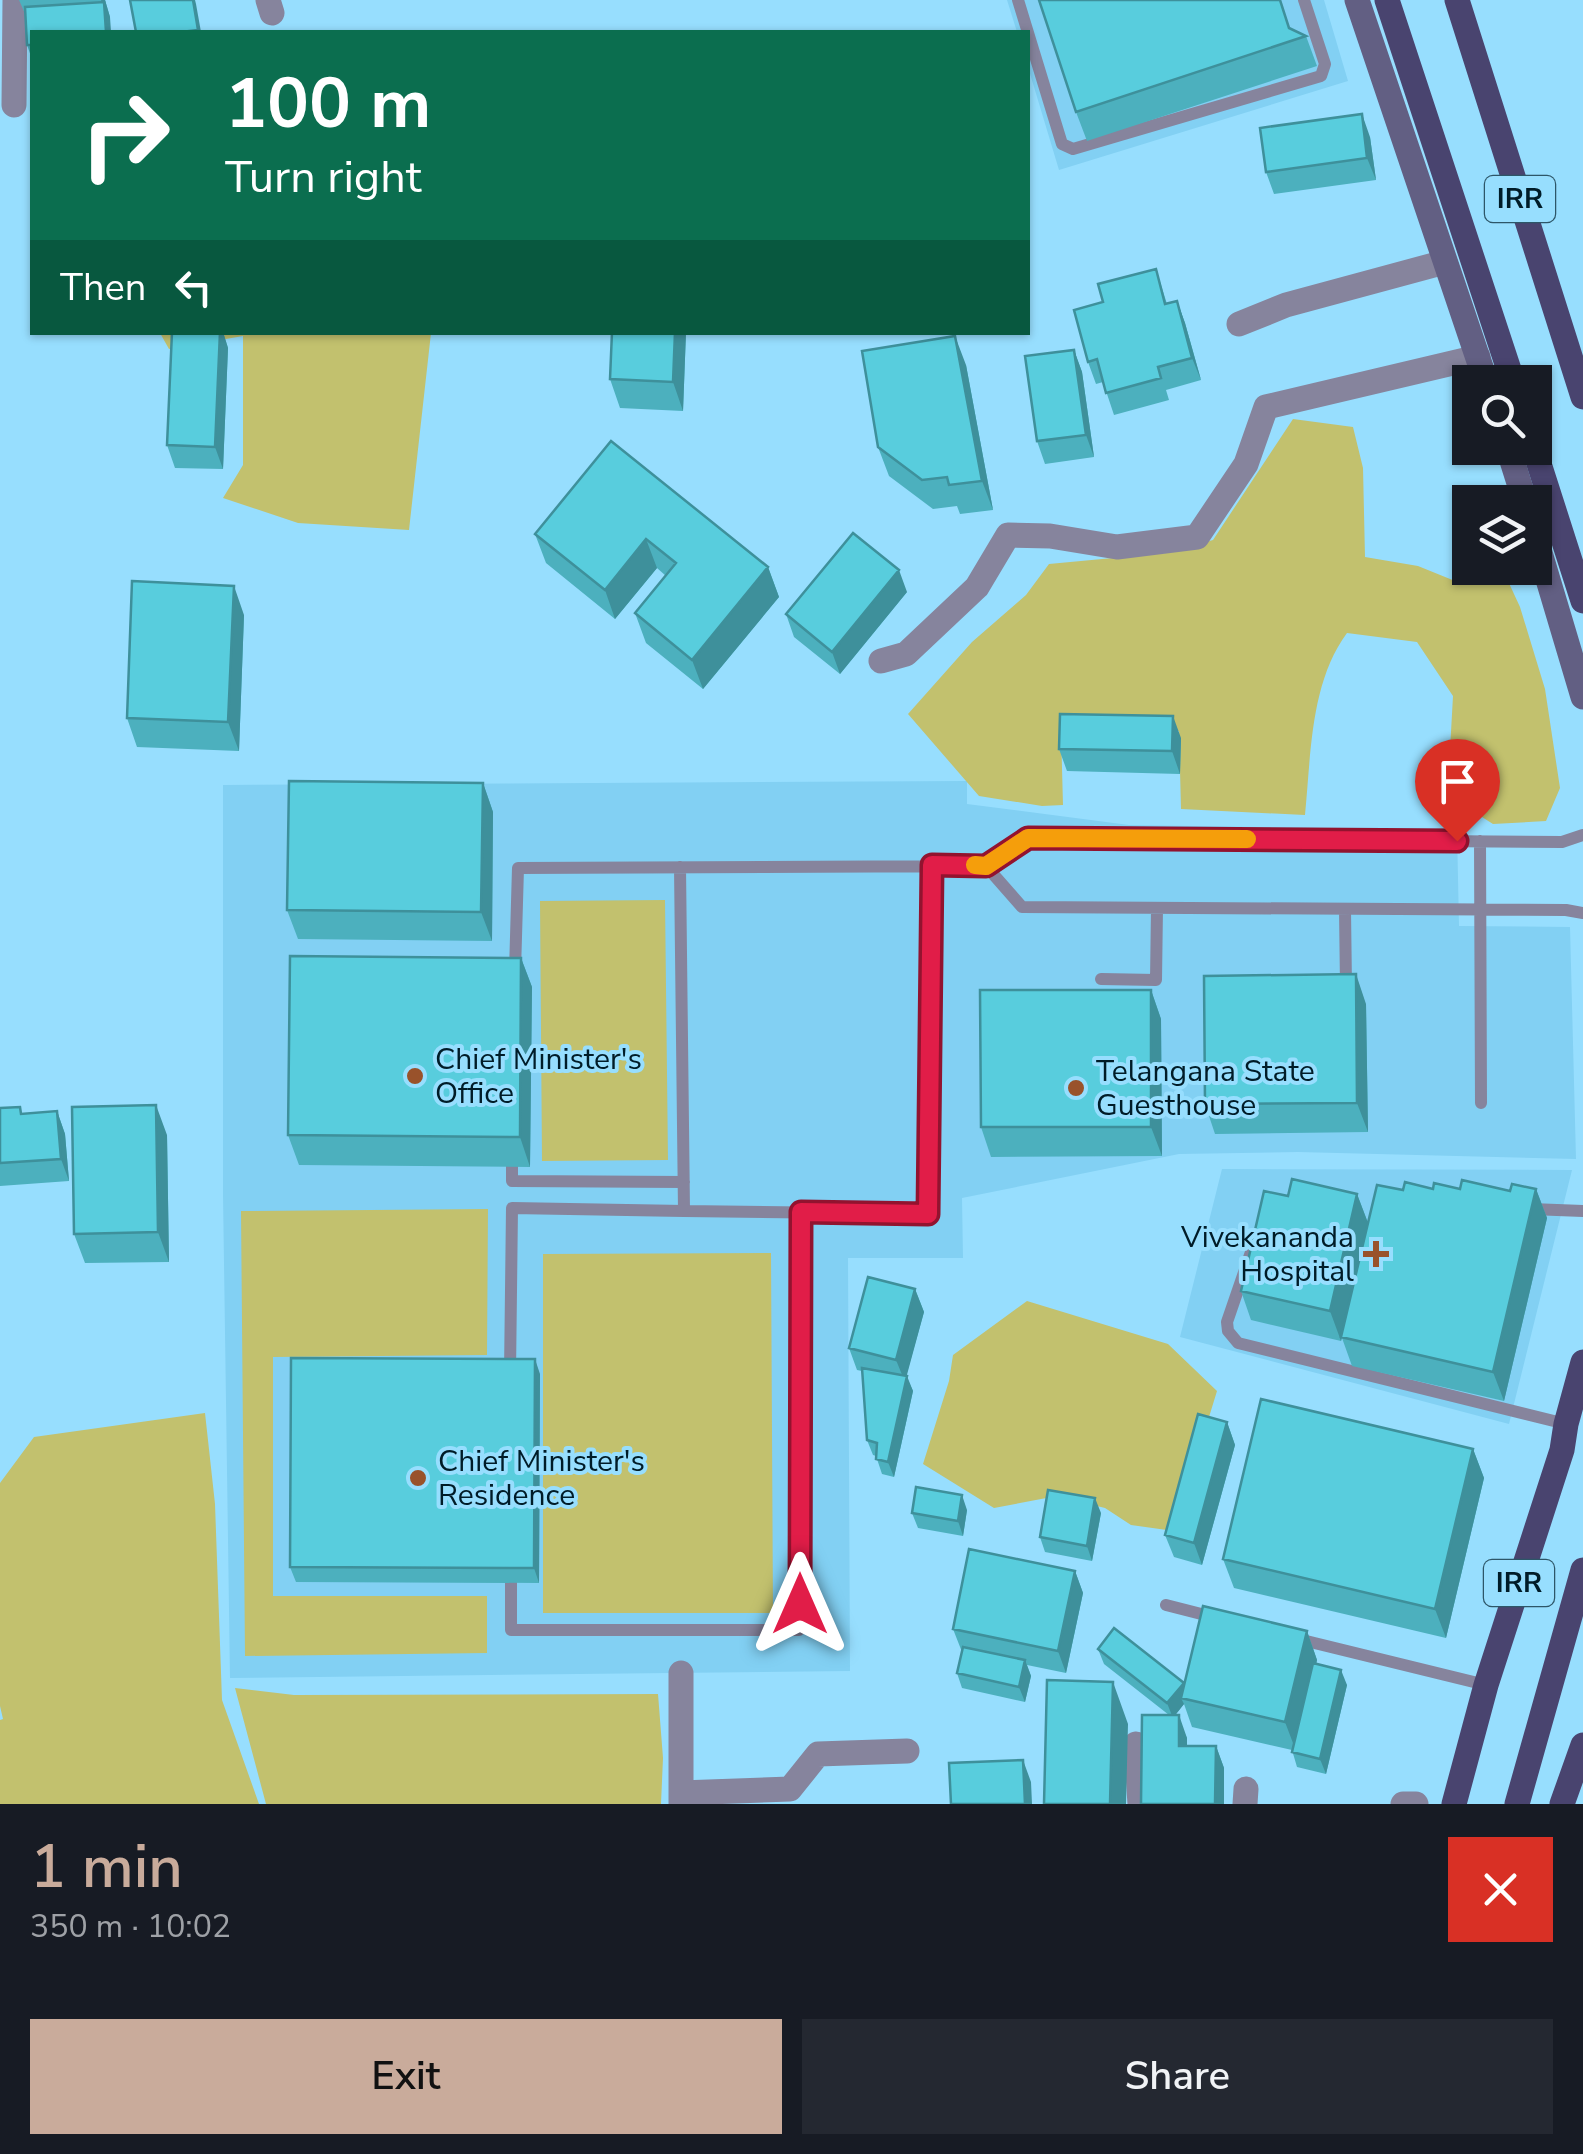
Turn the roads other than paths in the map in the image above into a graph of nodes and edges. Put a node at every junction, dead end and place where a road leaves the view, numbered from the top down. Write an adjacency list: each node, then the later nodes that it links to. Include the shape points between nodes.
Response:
1 (15, 0): 9 (street)
2 (1018, 0): 7 (lane)
3 (1304, 0): 8 (lane, via 1324,64 1320,76 1069,149)
4 (1358, 0): 10 (street)
5 (1387, 0): 14 (main road, IRR)
6 (1457, 0): 15 (main road, IRR)
7 (1027, 30)
8 (1030, 39)
9 (14, 104)
10 (1445, 262): 11 (street); 12 (street)
11 (1238, 324)
12 (1478, 357): 13 (street); 19 (street, via 1266,406 1246,464 1197,537 1118,547 1008,534 977,587 906,654)
13 (1481, 365)
14 (1507, 365)
15 (1583, 396)
16 (1539, 465): 18 (main road)
17 (1550, 585): 20 (street)
18 (1583, 601)
19 (881, 661)
20 (1583, 697)
21 (1583, 834): 22 (lane, via 1562,842)
22 (1480, 842): 24 (lane, via 1028,838); 28 (lane)
23 (932, 865): 24 (lane); 25 (lane); 39 (lane, via 928,1214)
24 (986, 866): 26 (lane, via 1022,907)
25 (680, 867): 32 (lane, via 518,868); 35 (lane)
26 (1157, 908): 27 (lane); 30 (lane, via 1156,980)
27 (1345, 910): 28 (lane); 31 (lane, via 1346,986)
28 (1479, 911): 29 (lane); 33 (lane)
29 (1583, 913)
30 (1101, 980)
31 (1328, 986)
32 (515, 988)
33 (1481, 1103)
34 (513, 1126): 35 (lane, via 512,1181)
35 (684, 1182): 37 (lane)
36 (1520, 1208): 38 (lane)
37 (684, 1211): 39 (lane); 44 (lane, via 512,1208)
38 (1583, 1211)
39 (801, 1212): 46 (lane, via 800,1630 510,1630)
40 (1256, 1239): 43 (lane, via 1227,1322 1231,1337)
41 (1348, 1349): 43 (lane)
42 (1583, 1362): 45 (main road, IRR)
43 (1343, 1368): 45 (lane)
44 (510, 1393)
45 (1566, 1424): 52 (main road, IRR)
46 (510, 1545)
47 (1583, 1570): 61 (main road, IRR)
48 (1166, 1605): 49 (lane)
49 (1223, 1619)
50 (1280, 1634): 52 (lane)
51 (682, 1673): 56 (street)
52 (1486, 1685): 60 (main road, IRR)
53 (1136, 1744): 57 (street)
54 (1583, 1744): 62 (main road)
55 (907, 1750): 56 (street, via 818,1754 790,1789)
56 (680, 1799)
57 (1140, 1804)
58 (1403, 1804): 59 (street)
59 (1416, 1804)
60 (1454, 1804)
61 (1517, 1804)
62 (1562, 1804)

